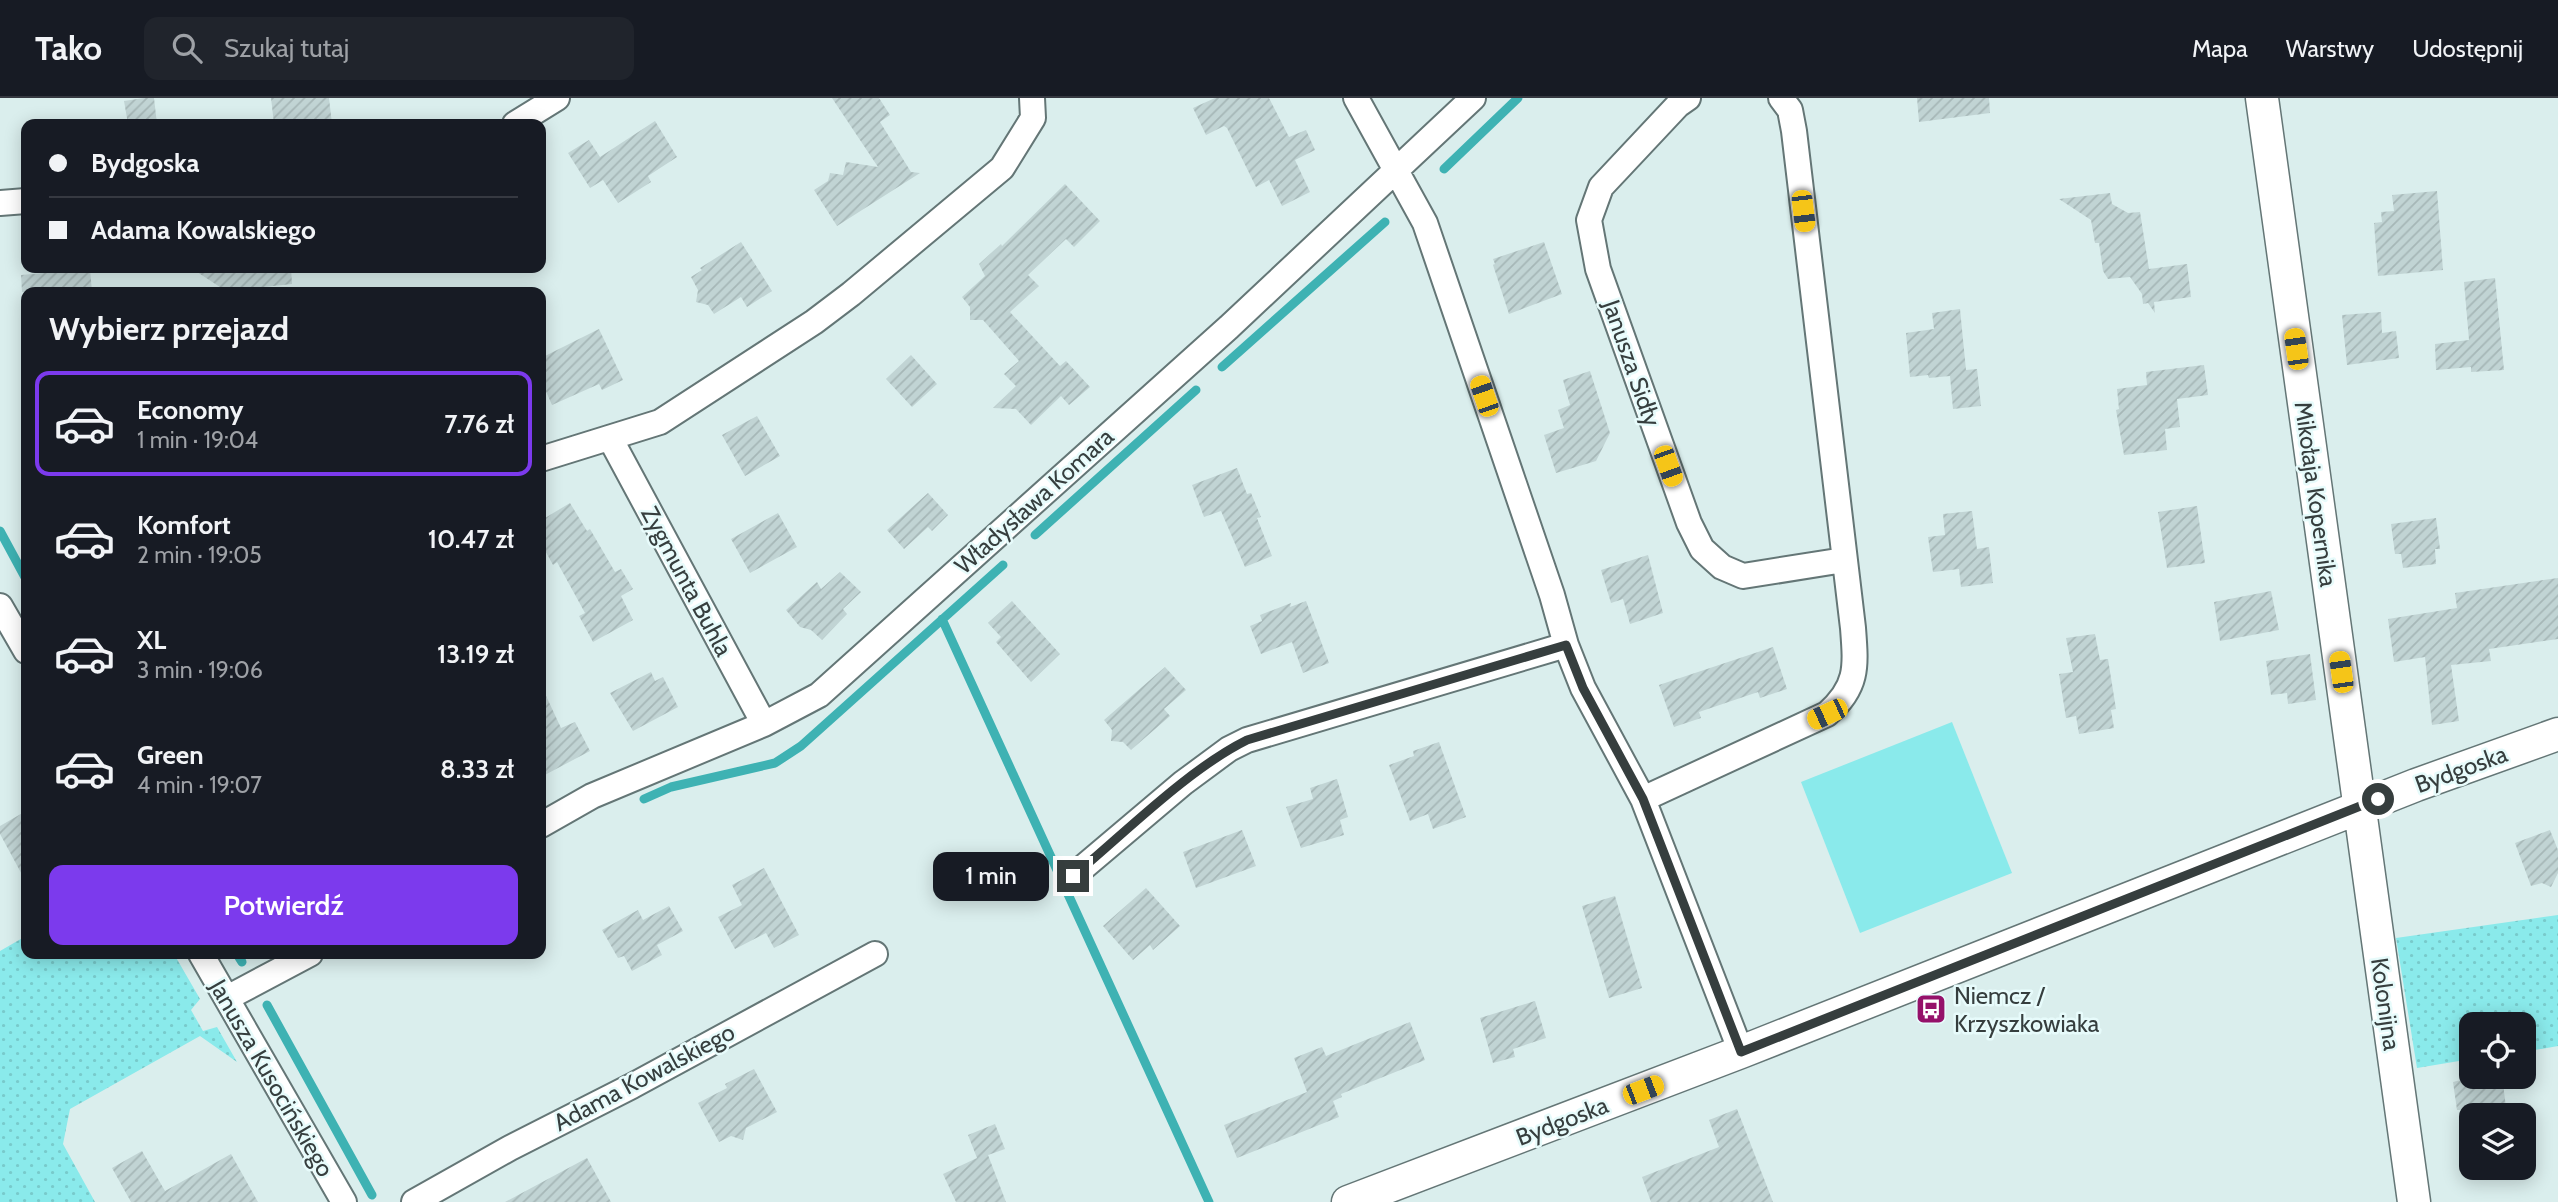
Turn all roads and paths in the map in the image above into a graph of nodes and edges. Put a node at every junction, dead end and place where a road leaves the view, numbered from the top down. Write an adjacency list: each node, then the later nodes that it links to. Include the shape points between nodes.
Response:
1 (1032, 98): 12 (street, via 1032,118 1002,167 851,294 660,422)
2 (1356, 98): 9 (street)
3 (1473, 98): 9 (street, Władysława Komara)
4 (1688, 98): 14 (street, Janusza Sidły, via 1601,187 1589,220 1598,269 1702,549 1722,567 1743,576)
5 (1782, 98): 14 (street, via 1794,131)
6 (2262, 98): 21 (street, Mikołaja Kopernika)
7 (541, 102): 8 (street)
8 (521, 119)
9 (1397, 172): 17 (street, via 1425,223); 18 (street, Władysława Komara, via 819,695)
10 (21, 201): 11 (street)
11 (0, 203)
12 (610, 438): 13 (street); 18 (street, Zygmunta Buhla)
13 (546, 457)
14 (1844, 560): 20 (street, via 1855,655 1843,700 1827,714)
15 (0, 606): 16 (street)
16 (21, 642)
17 (1566, 645): 20 (street, via 1583,688); 23 (street, via 1247,740 1183,783)
18 (764, 724): 22 (street, Władysława Komara, via 592,796)
19 (2558, 734): 21 (street, Bydgoska)
20 (1643, 799): 28 (street)
21 (2359, 807): 28 (street, Bydgoska); 32 (street, Kolonijna)
22 (546, 822)
23 (1073, 876)
24 (875, 954): 30 (street, Adama Kowalskiego)
25 (204, 959): 27 (street, Janusza Kusocińskiego)
26 (301, 959): 27 (street)
27 (227, 999): 29 (street, Janusza Kusocińskiego)
28 (1741, 1052): 31 (street, Bydgoska)
29 (344, 1202)
30 (414, 1202)
31 (1348, 1202)
32 (2414, 1202)

